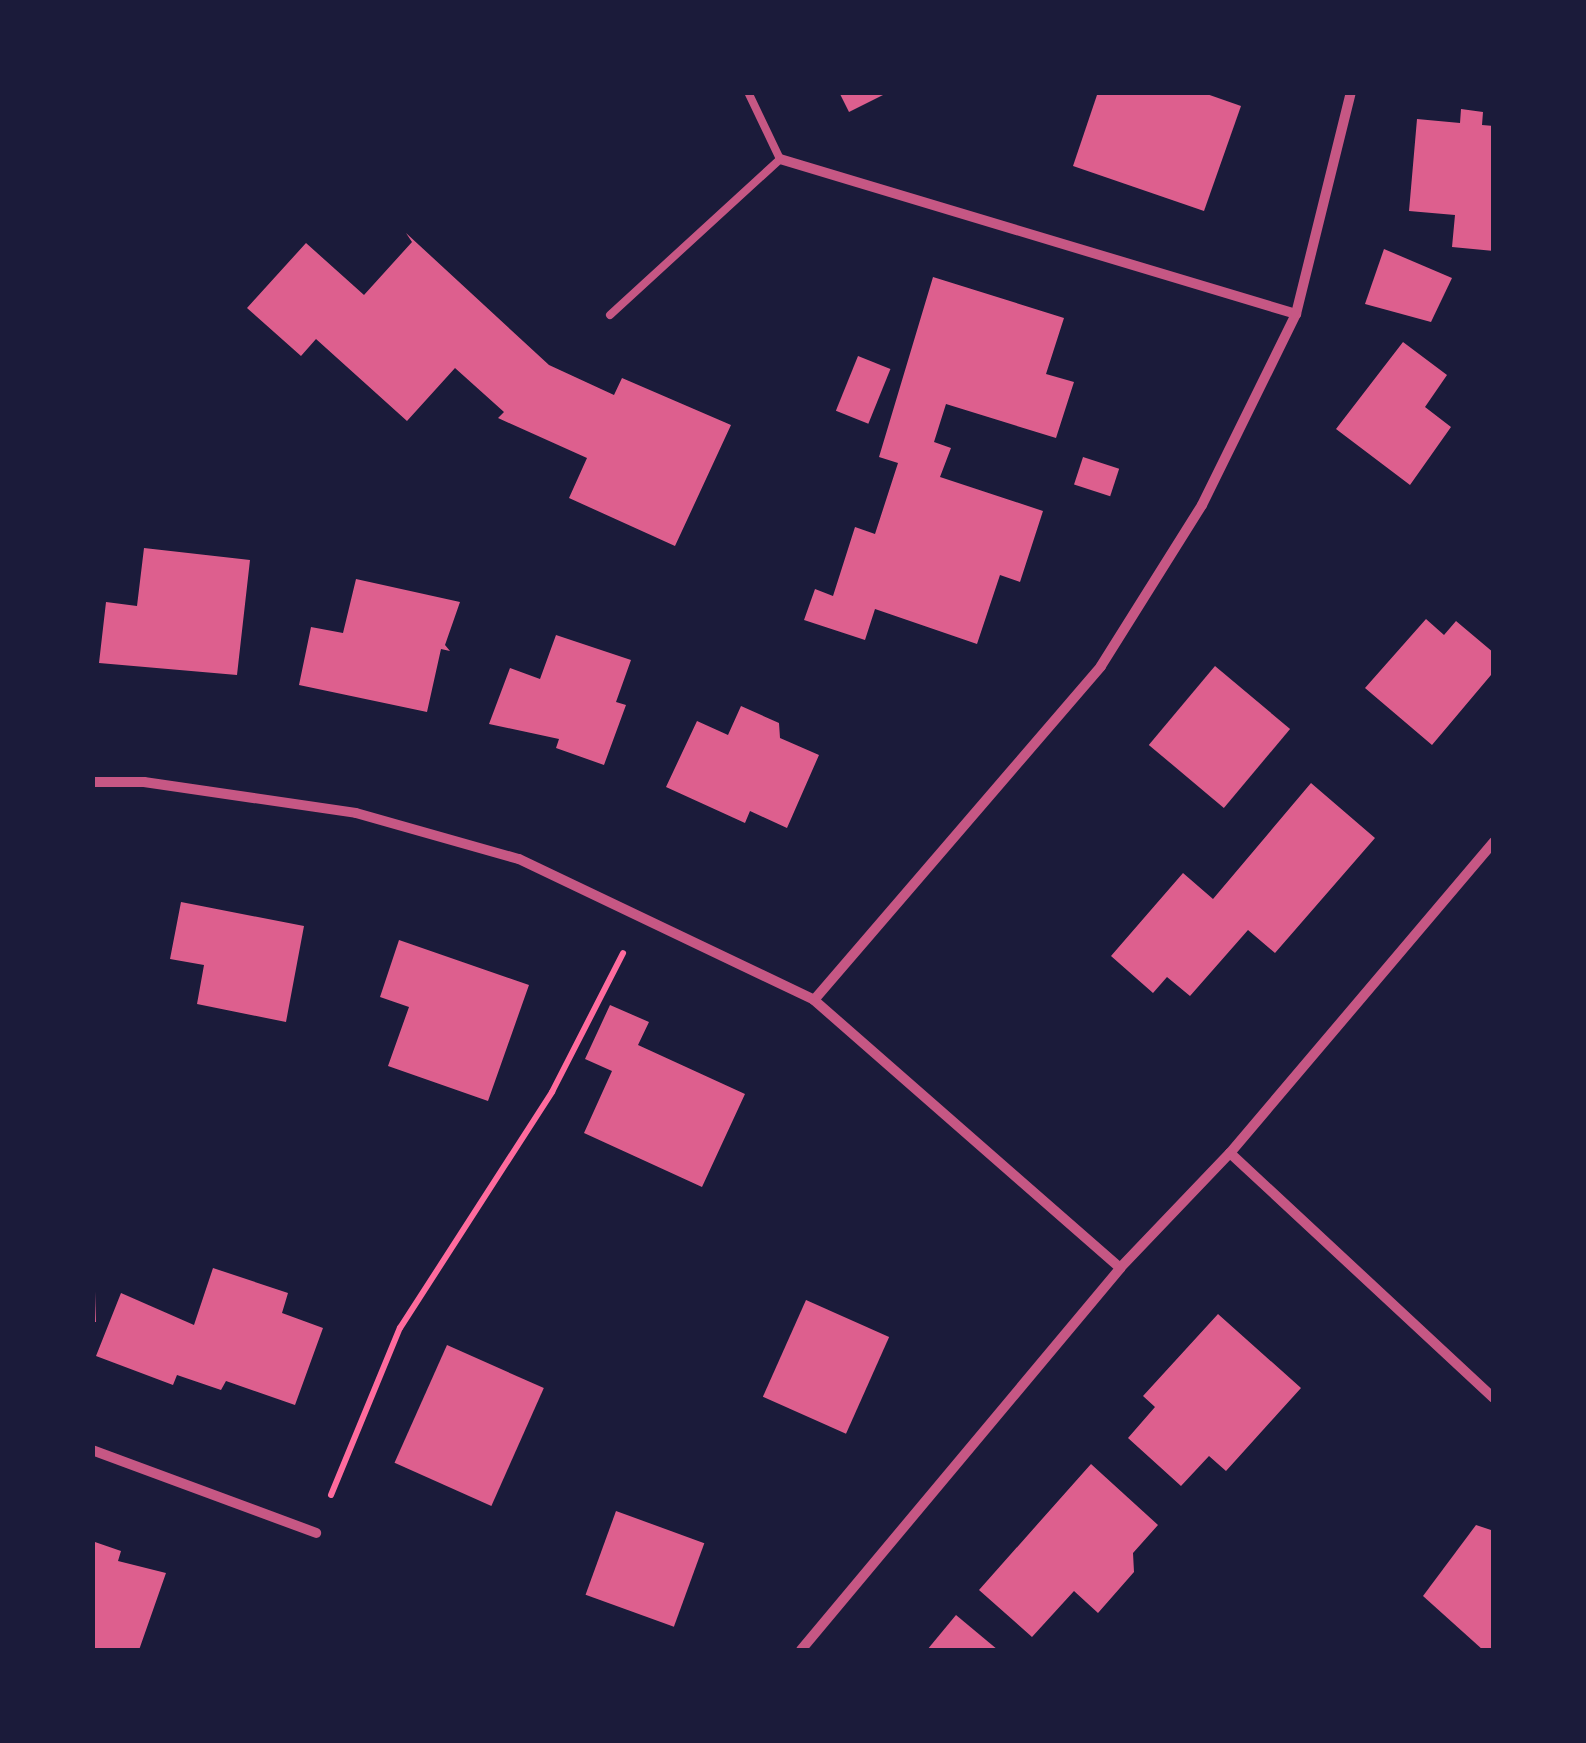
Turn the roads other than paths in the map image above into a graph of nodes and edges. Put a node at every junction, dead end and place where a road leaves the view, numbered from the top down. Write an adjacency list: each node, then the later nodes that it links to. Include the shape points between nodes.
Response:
1 (748, 92): 3 (lane)
2 (1351, 92): 4 (street)
3 (780, 159): 4 (street); 5 (lane)
4 (1296, 314): 8 (street, via 1202,506 1101,666)
5 (610, 316)
6 (92, 782): 8 (street, via 144,782 356,813 520,860)
7 (1494, 842): 9 (street)
8 (814, 1000): 10 (street)
9 (1230, 1153): 10 (street); 11 (street)
10 (1120, 1268): 14 (street)
11 (1494, 1398)
12 (92, 1450): 13 (street)
13 (316, 1533)
14 (801, 1650)

